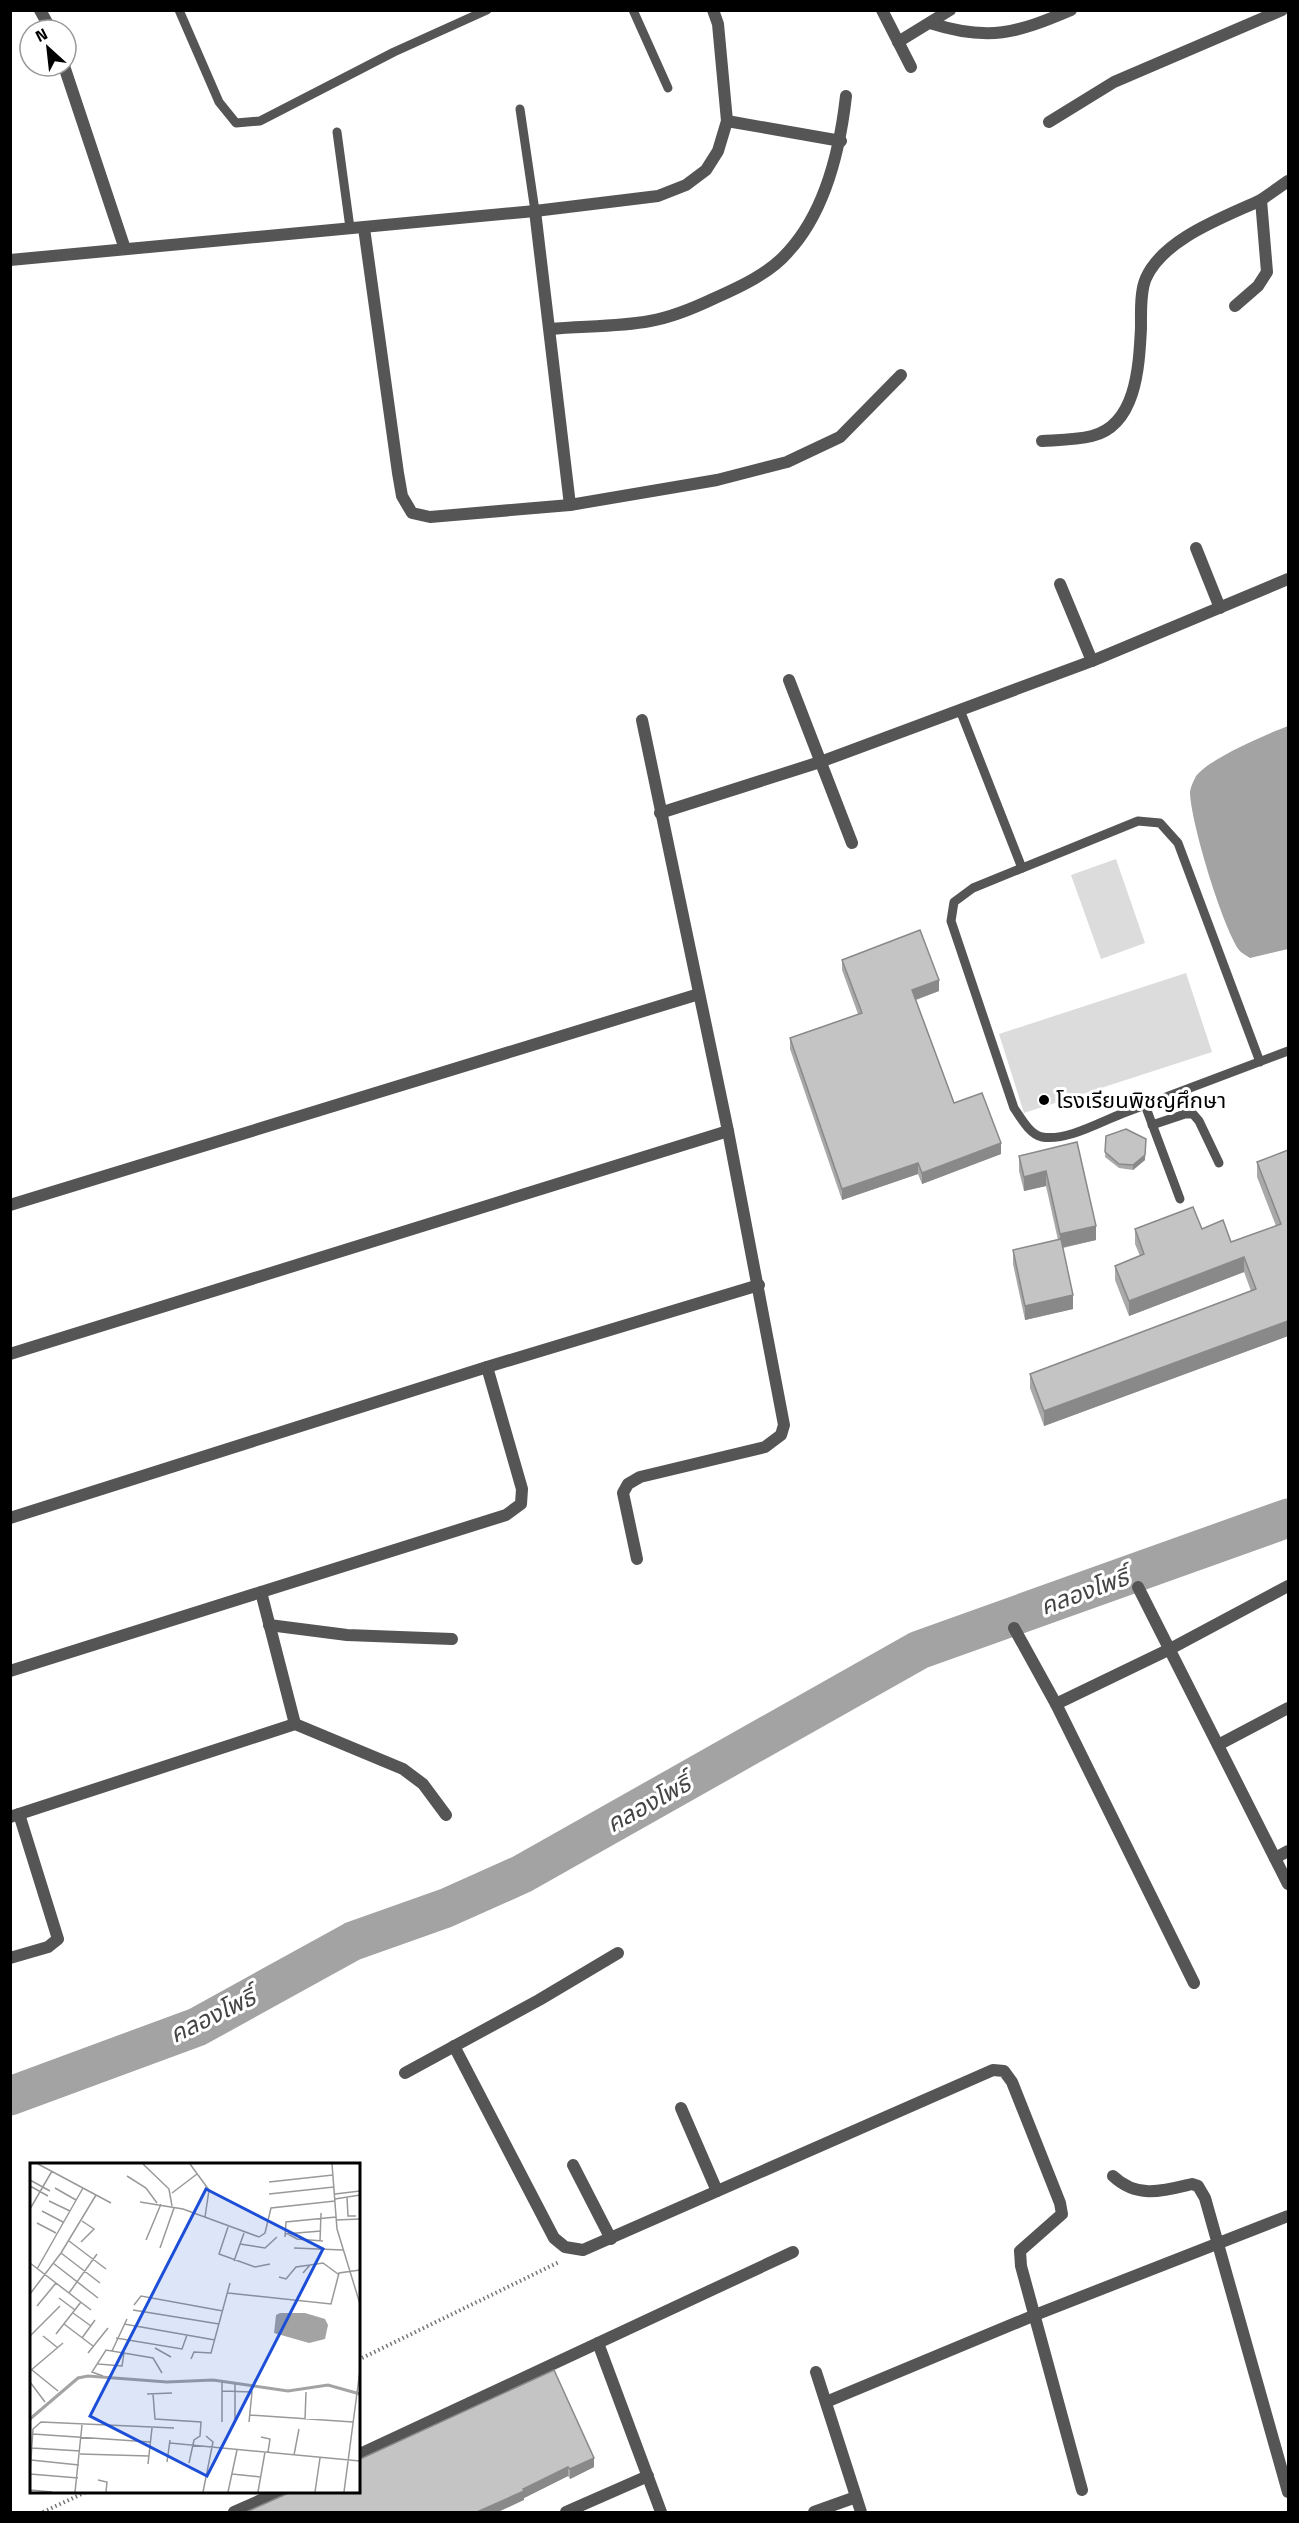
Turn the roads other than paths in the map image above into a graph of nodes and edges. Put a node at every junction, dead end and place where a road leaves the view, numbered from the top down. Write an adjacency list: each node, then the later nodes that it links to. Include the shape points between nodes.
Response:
1 (179, 10): 2 (lane, via 219,102 236,123 260,121 394,52)
2 (488, 10)
3 (633, 10): 13 (lane)
4 (713, 10): 16 (street, via 718,24)
5 (882, 10): 10 (street)
6 (950, 10): 9 (street)
7 (1071, 10): 9 (street, via 1026,29 1000,33 971,34)
8 (1282, 10): 17 (street, via 1114,82)
9 (930, 23): 10 (street)
10 (898, 42): 11 (street)
11 (911, 67)
12 (68, 78): 25 (street)
13 (668, 88)
14 (846, 96): 19 (street)
15 (520, 109): 22 (lane)
16 (727, 122): 19 (street); 22 (street, via 718,151 706,170 686,185 658,196)
17 (1048, 122)
18 (337, 132): 23 (lane)
19 (841, 141): 28 (street, via 809,223 788,253 744,285 686,311 650,321)
20 (1288, 181): 21 (street)
21 (1262, 200): 27 (street, via 1267,272 1258,286); 30 (street, via 1194,231 1157,261 1145,279 1139,369 1127,405 1113,427 1092,436)
22 (535, 211): 24 (street); 28 (street)
23 (350, 228): 24 (street); 25 (street)
24 (364, 228): 31 (street, via 398,473 402,496 412,513 430,518)
25 (125, 249): 26 (street)
26 (10, 260)
27 (1235, 306)
28 (550, 329): 31 (street)
29 (901, 375): 31 (street, via 840,437 788,462 717,480)
30 (1042, 441)
31 (570, 505)
32 (1197, 548): 35 (street)
33 (1288, 579): 35 (street)
34 (1060, 584): 36 (street)
35 (1220, 608): 36 (street)
36 (1092, 661): 38 (street)
37 (789, 681): 40 (street)
38 (960, 710): 40 (street); 43 (lane)
39 (642, 720): 41 (street)
40 (820, 762): 41 (street); 42 (street)
41 (660, 813): 44 (street)
42 (852, 843)
43 (1022, 868): 46 (lane, via 1138,821 1160,823 1178,843); 47 (lane, via 973,888 954,902 951,921 1014,1108 1026,1126 1040,1137 1060,1137)
44 (699, 994): 49 (street); 52 (street)
45 (1288, 1051): 46 (lane)
46 (1260, 1062): 47 (lane)
47 (1145, 1105): 48 (lane)
48 (1152, 1125): 50 (lane, via 1193,1114); 51 (lane)
49 (728, 1131): 53 (street); 54 (street)
50 (1219, 1163)
51 (1180, 1199)
52 (10, 1205)
53 (759, 1285): 55 (street); 57 (street, via 784,1425 781,1435 765,1447 640,1477 628,1484 623,1492)
54 (10, 1354)
55 (487, 1367): 56 (street); 60 (street, via 522,1488 521,1504 506,1515)
56 (10, 1518)
57 (637, 1559)
58 (1288, 1586): 64 (street)
59 (1138, 1587): 64 (street)
60 (261, 1592): 61 (street); 65 (street)
61 (269, 1625): 63 (street, via 347,1635); 68 (street)
62 (1014, 1628): 66 (street)
63 (452, 1638)
64 (1170, 1649): 66 (street); 69 (street)
65 (10, 1671)
66 (1056, 1704): 77 (street)
67 (1288, 1708): 69 (street)
68 (295, 1724): 70 (street); 71 (street, via 403,1769 423,1784)
69 (1218, 1745): 73 (street)
70 (15, 1815): 76 (street, via 58,1939 48,1947)
71 (446, 1815)
72 (1288, 1851): 73 (street)
73 (1275, 1858): 74 (street)
74 (1288, 1884)
75 (618, 1953): 78 (street)
76 (10, 1958)
77 (1194, 1983)
78 (454, 2046): 79 (street); 85 (street, via 554,2238 565,2247 583,2250)
79 (405, 2073)
80 (681, 2108): 83 (street)
81 (573, 2164): 85 (street)
82 (1113, 2176): 86 (street, via 1125,2187 1149,2192 1198,2186)
83 (717, 2191): 85 (street); 88 (street, via 993,2070 1005,2071 1062,2214 1020,2251)
84 (1288, 2216): 86 (street)
85 (611, 2239)
86 (1219, 2243): 88 (street); 95 (street)
87 (793, 2252): 89 (street)
88 (1035, 2315): 91 (street); 94 (street)
89 (598, 2343): 92 (street); 93 (street)
90 (816, 2372): 91 (street)
91 (826, 2402): 97 (street)
92 (360, 2453)
93 (648, 2476): 99 (street); 100 (street)
94 (1082, 2490)
95 (1288, 2492)
96 (277, 2493): 98 (street)
97 (856, 2497): 101 (street); 102 (street)
98 (234, 2512)
99 (566, 2512)
100 (661, 2512)
101 (814, 2512)
102 (861, 2512)

